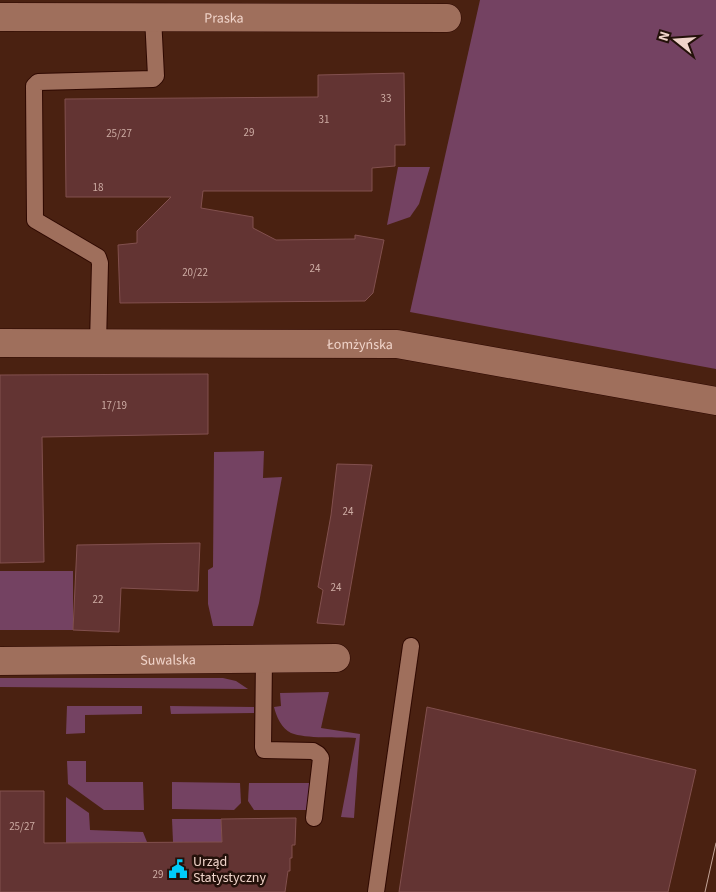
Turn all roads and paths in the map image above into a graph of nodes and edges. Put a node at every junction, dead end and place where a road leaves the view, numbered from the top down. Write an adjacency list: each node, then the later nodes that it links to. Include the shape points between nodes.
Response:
1 (0, 18): 2 (street, Praska)
2 (153, 18): 3 (street, Praska); 5 (lane, via 156,76 153,79 38,82 34,86 35,220 98,257)
3 (447, 18)
4 (0, 343): 5 (street, Łomżyńska)
5 (98, 343): 6 (street, Łomżyńska, via 397,344)
6 (716, 401)
7 (411, 646): 12 (lane)
8 (264, 658): 9 (street, Suwalska); 10 (street, Suwalska); 11 (lane, via 263,747 264,750 313,751 321,758)
9 (336, 658)
10 (0, 661)
11 (314, 818)
12 (376, 892)

